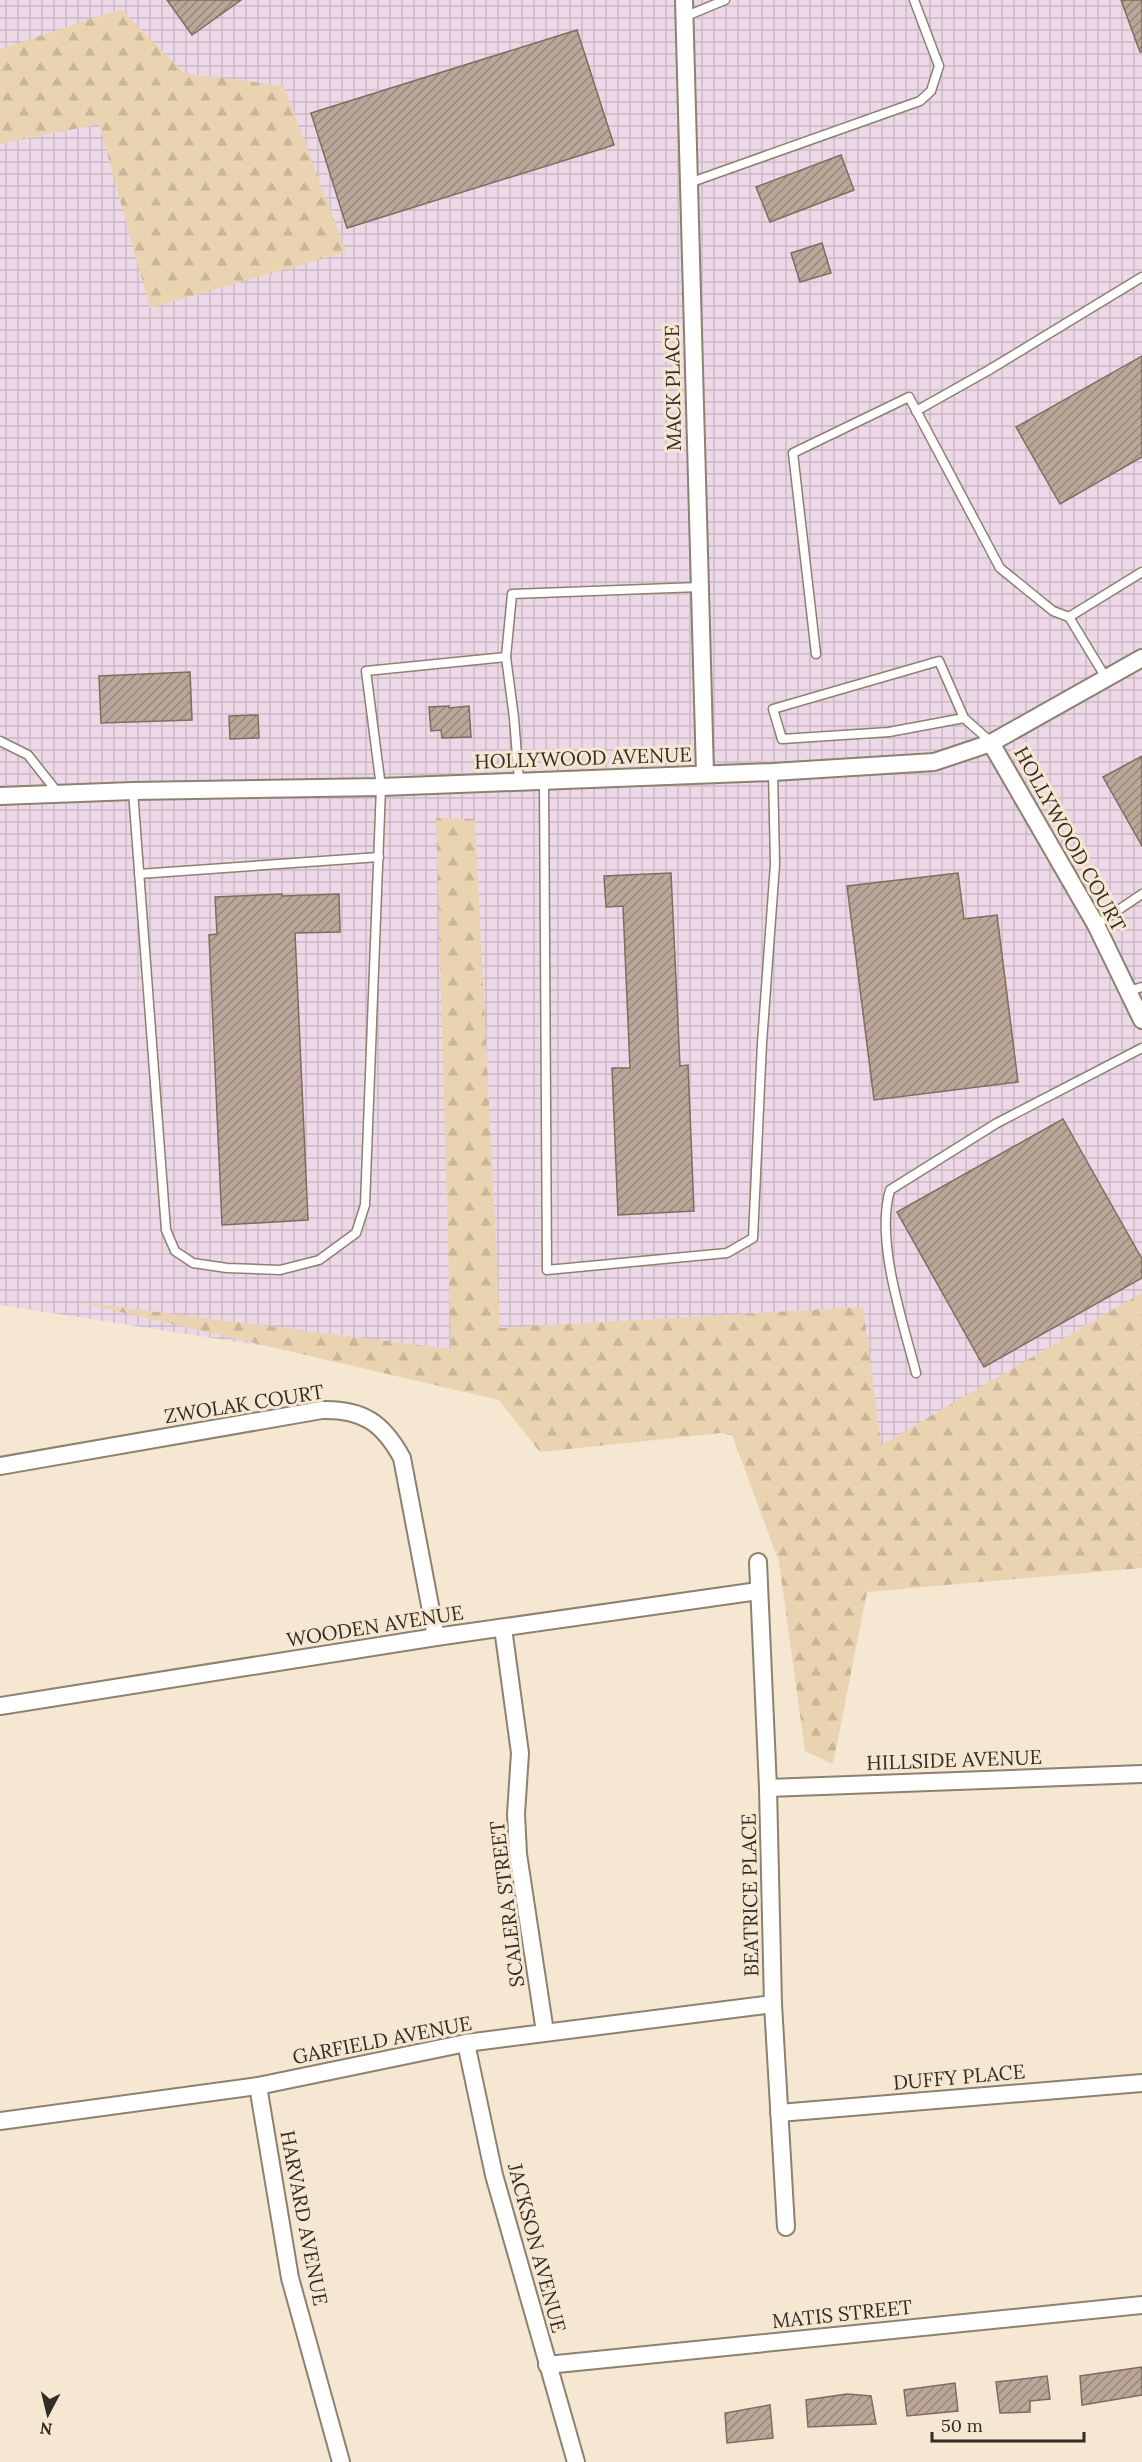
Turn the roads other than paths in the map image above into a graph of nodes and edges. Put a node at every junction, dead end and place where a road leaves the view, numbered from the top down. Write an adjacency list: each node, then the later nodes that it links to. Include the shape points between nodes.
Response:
1 (684, 0): 4 (street, MACK PLACE)
2 (725, 0): 4 (lane)
3 (914, 0): 5 (lane, via 939,66 930,91 920,101)
4 (684, 17): 5 (street, MACK PLACE)
5 (689, 183): 9 (street, MACK PLACE)
6 (1142, 277): 7 (lane)
7 (916, 411): 10 (lane, via 1000,568 1053,611); 11 (lane, via 909,397 793,453)
8 (1142, 573): 10 (lane)
9 (699, 587): 12 (lane, via 512,594); 19 (street, MACK PLACE)
10 (1069, 617): 14 (lane)
11 (816, 654)
12 (506, 657): 21 (lane); 22 (lane, via 366,671)
13 (1142, 657): 14 (street, HOLLYWOOD AVENUE)
14 (1106, 678): 17 (street, HOLLYWOOD AVENUE)
15 (964, 718): 15 (lane, via 939,661 773,709 782,739 889,732); 17 (lane)
16 (0, 741): 24 (lane, via 28,755)
17 (991, 743): 18 (street, HOLLYWOOD AVENUE, via 934,762); 29 (street, HOLLYWOOD COURT)
18 (773, 772): 19 (street, HOLLYWOOD AVENUE); 20 (lane, via 775,864 753,1239 728,1253 547,1270)
19 (705, 774): 20 (street, HOLLYWOOD AVENUE)
20 (544, 780): 21 (street, HOLLYWOOD AVENUE)
21 (519, 781): 22 (street, HOLLYWOOD AVENUE)
22 (381, 787): 23 (street, HOLLYWOOD AVENUE); 26 (lane)
23 (133, 791): 24 (street, HOLLYWOOD AVENUE); 27 (lane)
24 (58, 794): 25 (street, HOLLYWOOD AVENUE)
25 (0, 796)
26 (379, 856): 27 (lane); 27 (lane, via 365,1205 356,1233 319,1260 280,1270 193,1263 176,1251 166,1230)
27 (139, 874)
28 (1142, 894): 29 (lane)
29 (1096, 925): 30 (street, HOLLYWOOD COURT)
30 (1135, 989): 31 (street, HOLLYWOOD COURT)
31 (1142, 1020)
32 (1142, 1048): 33 (lane, via 997,1123 890,1190 886,1206 887,1252)
33 (916, 1373)
34 (0, 1466): 38 (street, ZWOLAK COURT, via 322,1410 353,1412 374,1422 391,1437 402,1458)
35 (758, 1562): 36 (street, BEATRICE PLACE)
36 (758, 1591): 37 (street, WOODEN AVENUE); 41 (street, BEATRICE PLACE)
37 (503, 1628): 38 (street, WOODEN AVENUE); 43 (street, SCALERA STREET, via 520,1753 518,1854)
38 (436, 1637): 39 (street, WOODEN AVENUE)
39 (0, 1706)
40 (1142, 1774): 41 (street, HILLSIDE AVENUE)
41 (768, 1788): 42 (street, BEATRICE PLACE)
42 (773, 2004): 43 (street, GARFIELD AVENUE); 47 (street, BEATRICE PLACE)
43 (545, 2032): 44 (street, GARFIELD AVENUE)
44 (466, 2043): 46 (street, GARFIELD AVENUE); 51 (street, JACKSON AVENUE, via 494,2175)
45 (1142, 2083): 47 (street, DUFFY PLACE)
46 (258, 2086): 48 (street, GARFIELD AVENUE); 52 (street, HARVARD AVENUE, via 290,2278)
47 (779, 2113): 49 (street, BEATRICE PLACE)
48 (0, 2121)
49 (786, 2227)
50 (1142, 2305): 51 (street, MATIS STREET)
51 (547, 2365): 53 (street, JACKSON AVENUE)
52 (341, 2462)
53 (576, 2462)

